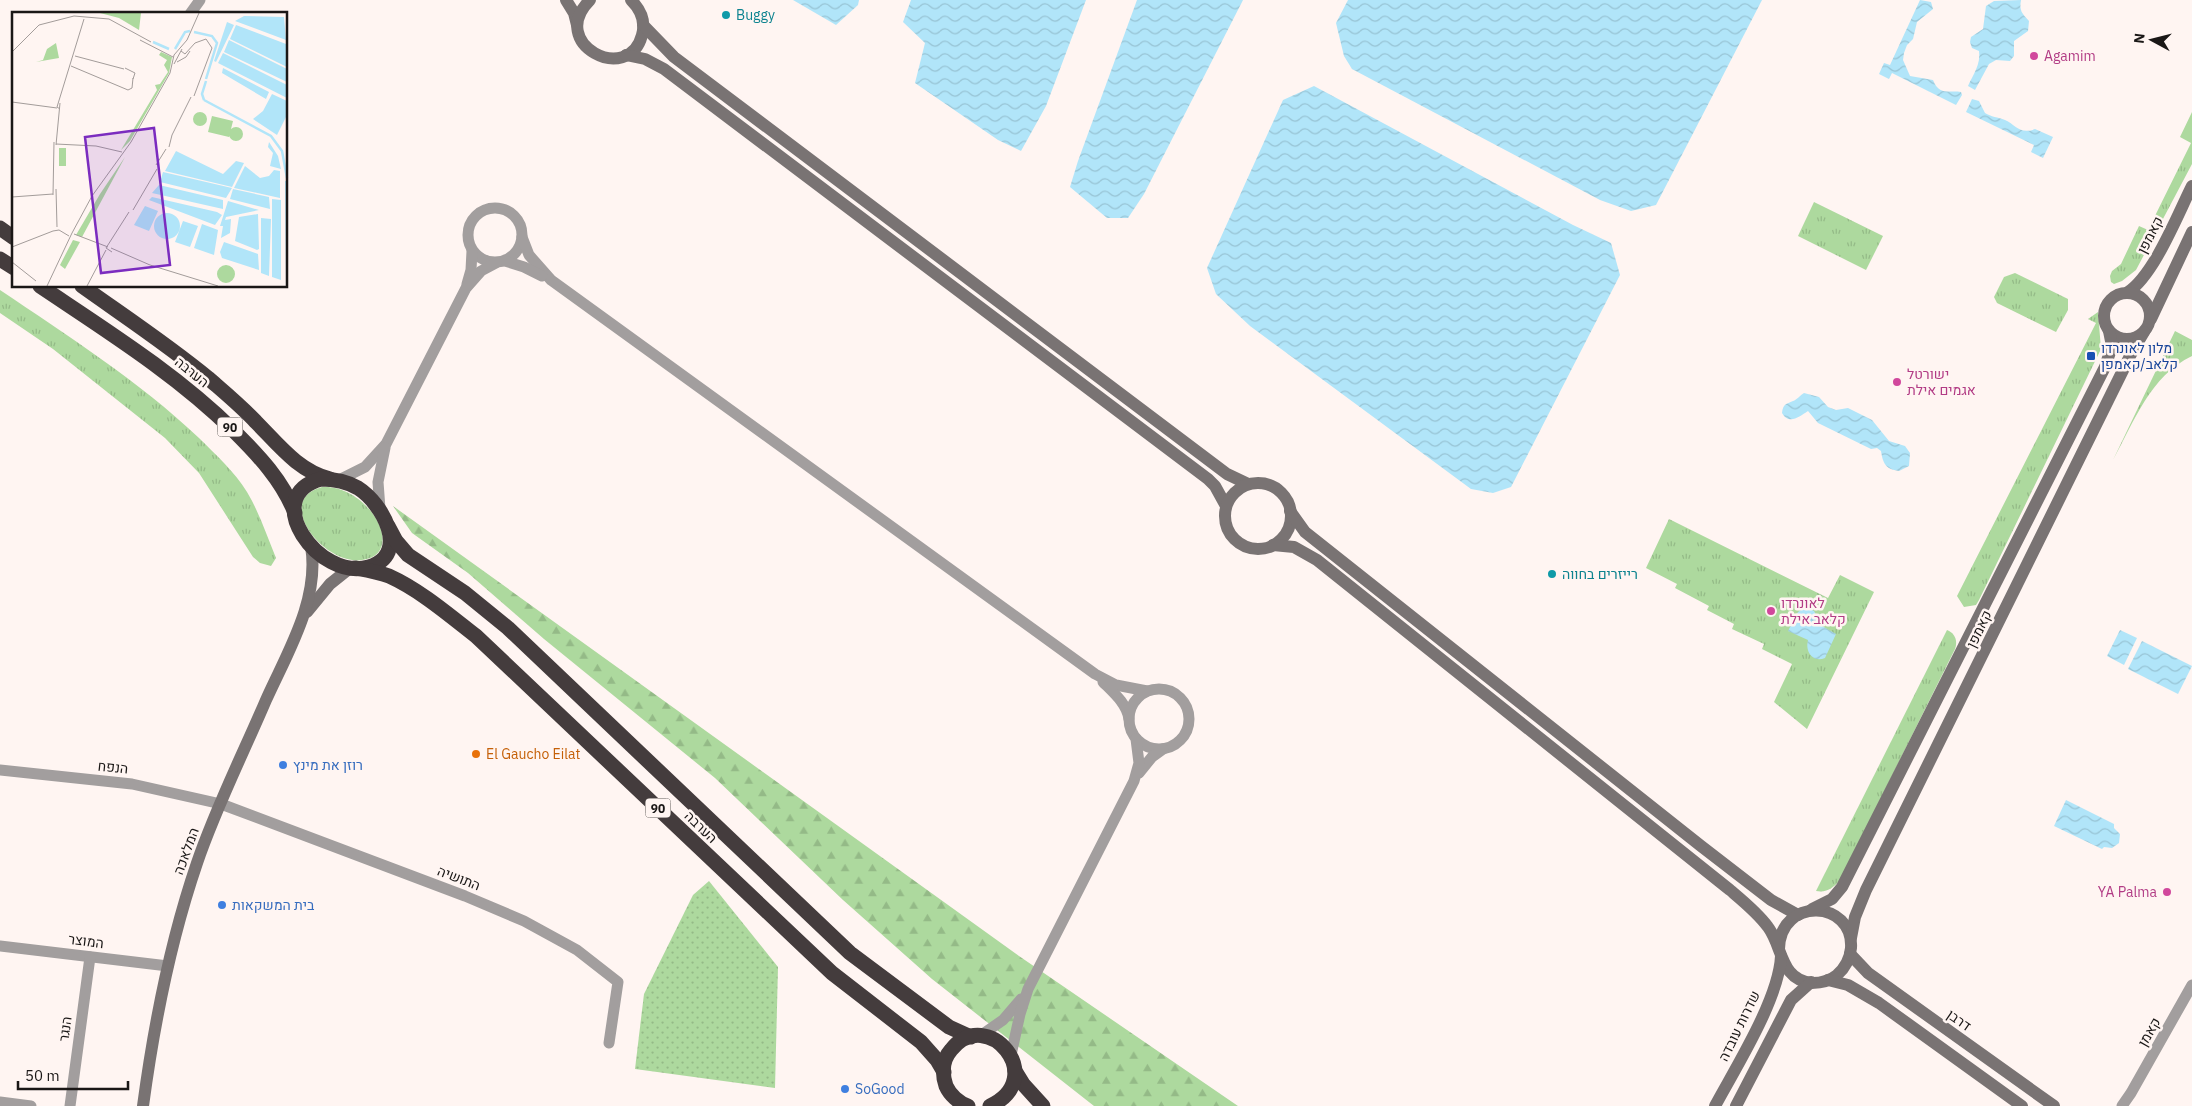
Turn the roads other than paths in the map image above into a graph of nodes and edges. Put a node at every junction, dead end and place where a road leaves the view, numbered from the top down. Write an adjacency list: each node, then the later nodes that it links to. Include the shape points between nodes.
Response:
1 (200, 0): 5 (street)
2 (566, 0): 7 (street)
3 (590, 0): 7 (street, via 579,16)
4 (632, 0): 6 (street, via 639,8)
5 (191, 12)
6 (643, 25): 8 (street, via 641,40); 27 (street, via 682,63 1227,474)
7 (578, 27): 8 (street, via 582,43 594,54 604,59)
8 (626, 56): 28 (street, via 645,59 672,75 1208,479)
9 (2192, 186): 22 (street, קאמפן, via 2149,271)
10 (0, 228): 12 (highway)
11 (2192, 232): 23 (street, קאמפן)
12 (12, 237)
13 (522, 237): 14 (street, via 520,223 514,216 498,208 489,208 474,218 469,226 468,243); 16 (street, via 518,250); 18 (street, via 529,255)
14 (472, 251): 16 (street, via 487,262); 21 (street)
15 (0, 259): 17 (highway)
16 (500, 262): 18 (street, via 524,267); 21 (street, via 481,271)
17 (12, 267)
18 (551, 280): 37 (street)
19 (43, 288): 31 (highway, הערבה / 90, via 146,358 209,407 272,472)
20 (85, 288): 26 (highway, הערבה / 90, via 208,379 300,466)
21 (466, 288): 25 (street)
22 (2128, 292): 23 (street, via 2147,303 2150,311); 24 (street, via 2114,296 2105,309)
23 (2147, 327): 24 (street, via 2130,339 2115,336); 47 (street, קאמפן, via 1866,890 1855,917)
24 (2109, 331): 45 (street, קאמפן, via 2112,346 2105,366 1842,887 1828,902)
25 (386, 444): 26 (street, via 365,467); 29 (street, via 378,482)
26 (334, 480): 29 (highway, 90, via 357,488); 31 (highway, via 313,481 301,490)
27 (1248, 484): 28 (street, via 1239,488); 30 (street, via 1270,484 1286,498)
28 (1226, 506): 33 (street, via 1227,528 1241,544 1262,549)
29 (380, 509): 32 (highway, 90)
30 (1290, 511): 33 (street, via 1288,529); 45 (street, via 1298,525 1313,538 1736,873 1771,900)
31 (295, 513): 34 (highway, 90, via 299,530)
32 (388, 526): 35 (highway, 90, via 390,543 384,557 371,566); 55 (highway, הערבה / 90, via 403,550 508,628 850,953 949,1027)
33 (1273, 545): 48 (street, via 1294,547 1317,560 1730,890 1767,925)
34 (310, 546): 35 (highway, 90, via 328,560); 36 (street, המלאכה, via 312,574)
35 (353, 568): 36 (street, המלאכה, via 324,590); 59 (highway, הערבה / 90, via 377,572 399,582 476,636 832,973 921,1042 938,1060)
36 (302, 620): 44 (street, המלאכה)
37 (1095, 674): 38 (street, via 1116,685); 39 (street, via 1122,704)
38 (1147, 691): 39 (street, via 1134,702); 41 (street, via 1171,691 1183,701 1188,713 1185,734 1175,744)
39 (1129, 719): 40 (street)
40 (1136, 739): 41 (street, via 1146,746); 43 (street, via 1139,763)
41 (1163, 749): 43 (street, via 1146,763)
42 (0, 770): 44 (street, הנפח, via 144,786)
43 (1134, 781): 54 (street)
44 (221, 804): 50 (street, המלאכה, via 190,887); 56 (street, התושיה, via 465,896 559,939 618,982)
45 (1803, 913): 47 (street, via 1827,912 1839,919 1847,930); 48 (street, via 1784,928)
46 (0, 946): 49 (street, המוצר)
47 (1851, 949): 51 (street, via 1842,970); 71 (street, דרבן, via 1868,973)
48 (1780, 953): 52 (street, via 1792,974); 68 (street, שדרות עובדה, via 1778,977 1766,1008)
49 (90, 957): 50 (street, המוצר); 63 (street, הנגר)
50 (168, 966): 64 (street, המלאכה)
51 (1828, 980): 52 (street); 70 (street, via 1848,985 1879,1003)
52 (1811, 982): 69 (street, via 1791,1000)
53 (2192, 985): 60 (street, קאמן)
54 (1028, 989): 55 (street, via 1003,1020); 57 (street)
55 (975, 1036): 57 (highway, הערבה, via 988,1036 999,1041); 59 (highway, via 955,1045 943,1066)
56 (609, 1043)
57 (1011, 1055): 58 (highway)
58 (1015, 1071): 66 (highway, via 1014,1083 1008,1093 1000,1102); 67 (highway)
59 (944, 1072): 65 (highway, הערבה, via 947,1089)
60 (2131, 1093): 72 (street, קאמן); 73 (street, קאמן)
61 (0, 1102): 62 (street)
62 (31, 1106)
63 (70, 1106)
64 (143, 1106)
65 (968, 1106)
66 (990, 1106)
67 (1043, 1106)
68 (1715, 1106)
69 (1736, 1106)
70 (2022, 1106)
71 (2054, 1106)
72 (2122, 1106)
73 (2126, 1106)

